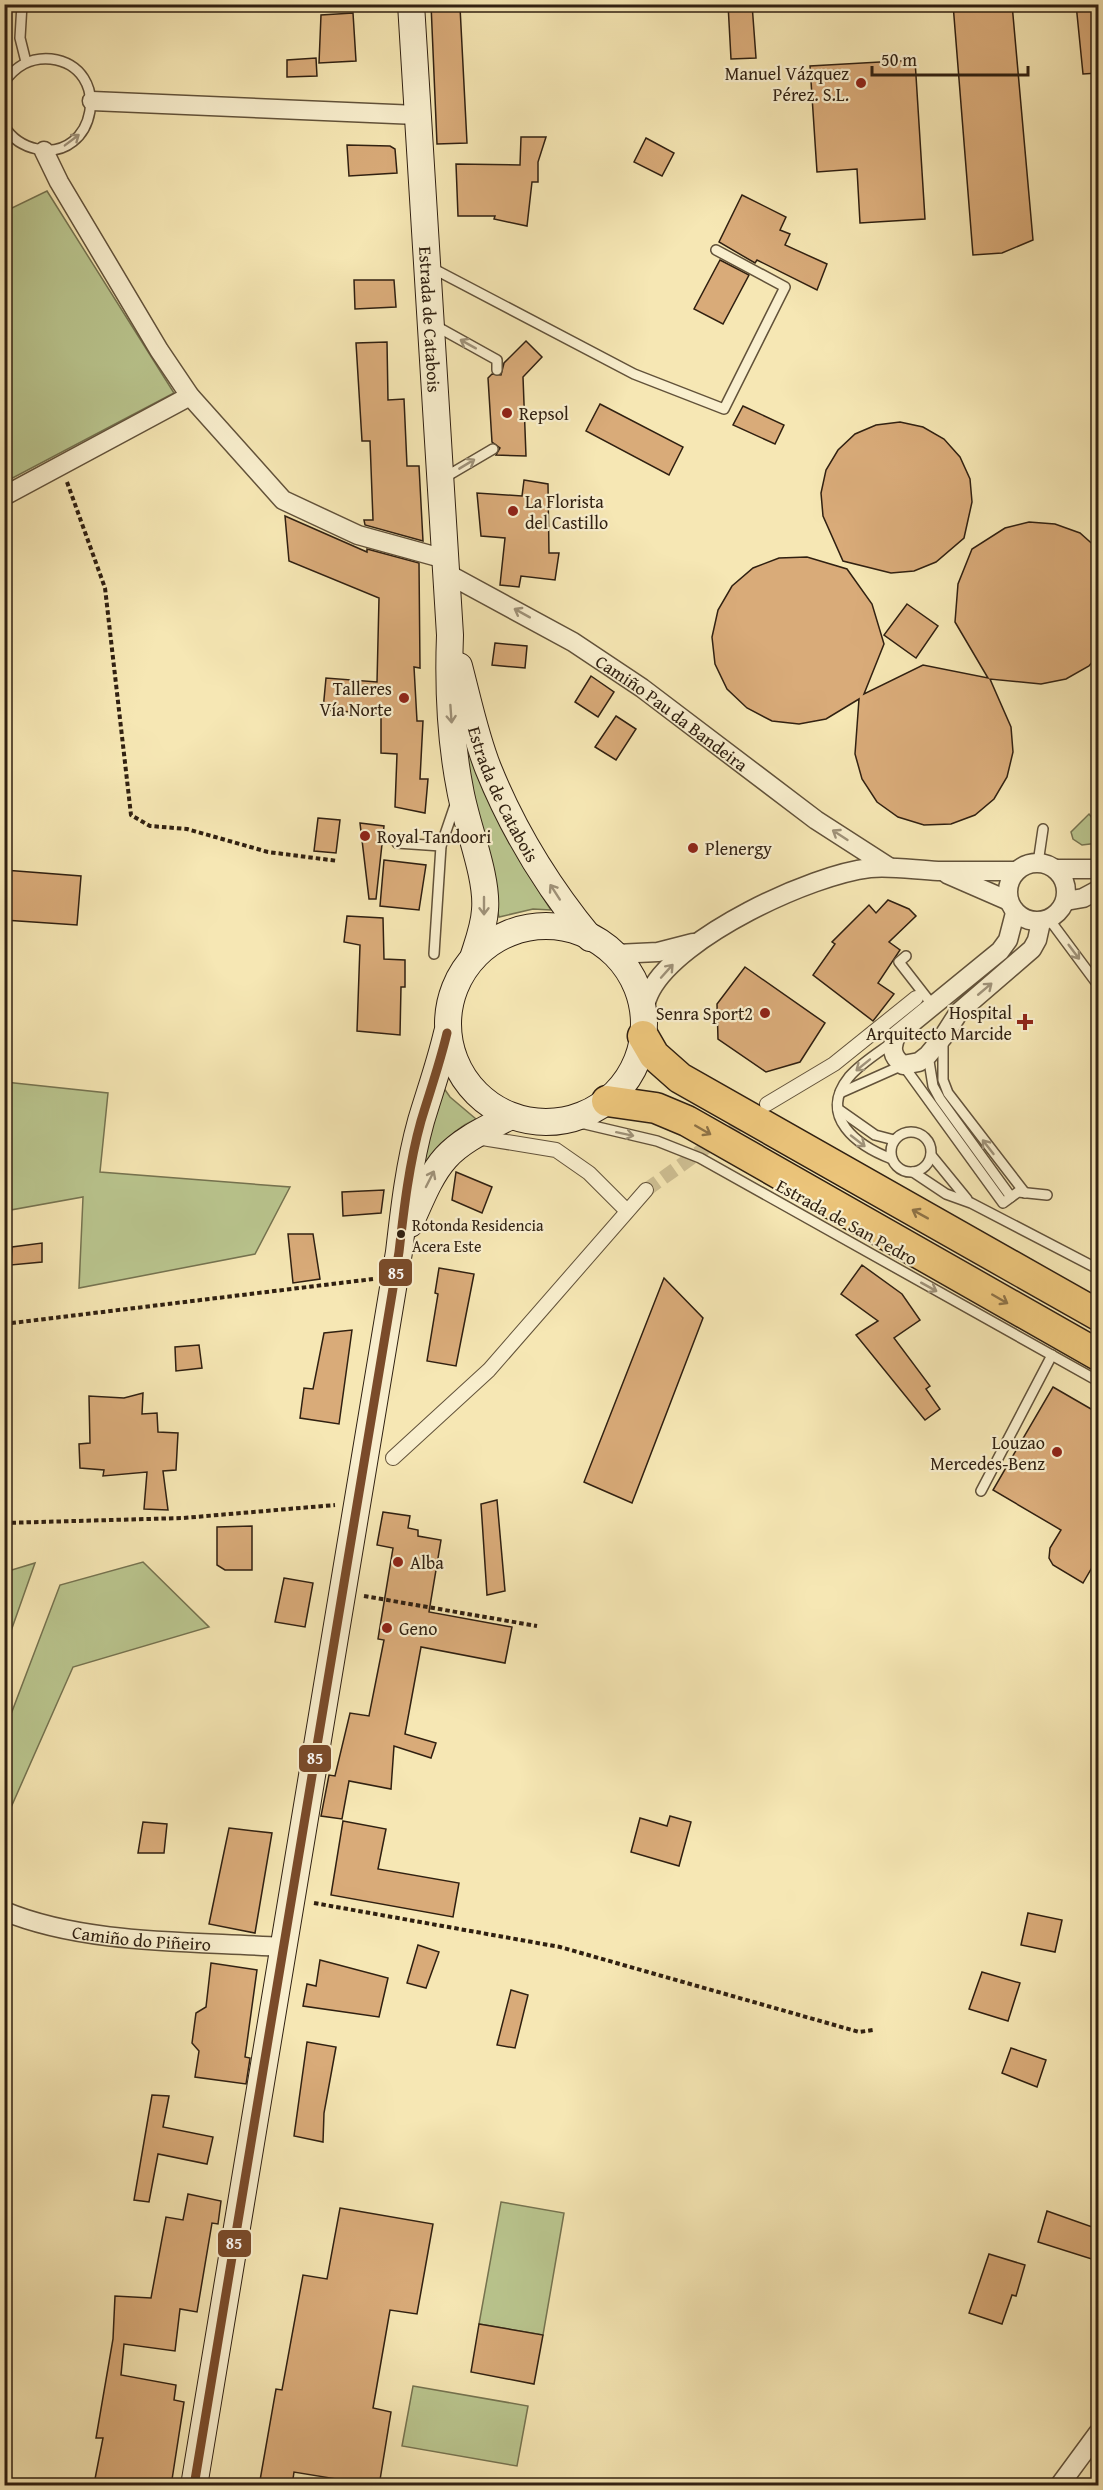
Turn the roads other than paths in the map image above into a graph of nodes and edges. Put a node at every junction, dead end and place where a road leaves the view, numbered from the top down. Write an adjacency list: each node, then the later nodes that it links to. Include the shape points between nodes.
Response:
1 (22, 4): 3 (lane, via 20,38)
2 (411, 4): 6 (main road, Estrada de Catabois)
3 (26, 62): 4 (lane); 5 (lane, via 40,58 61,60 75,68)
4 (4, 82)
5 (92, 101): 6 (street); 8 (lane, one-way to 5, via 73,141 87,124)
6 (417, 115): 10 (main road, Estrada de Catabois)
7 (4, 126): 8 (lane, via 14,139)
8 (44, 151): 13 (street, Camiño Pau da Bandeira, via 153,340)
9 (716, 250): 10 (lane, via 785,287 724,409 634,374)
10 (427, 265): 11 (main road, Estrada de Catabois)
11 (430, 323): 12 (lane, one-way to 11, via 497,360); 15 (main road, Estrada de Catabois)
12 (497, 370)
13 (190, 396): 16 (street); 17 (street, Camiño Pau da Bandeira, via 282,500 358,535)
14 (493, 449): 15 (lane, one-way to 14)
15 (440, 480): 17 (main road, Estrada de Catabois)
16 (4, 496)
17 (445, 566): 18 (main road, Estrada de Catabois); 24 (street, Camiño Pau da Bandeira, one-way to 17, via 816,820 632,681)
18 (450, 635): 19 (main road, Estrada de Catabois, one-way to 19, via 448,681); 33 (main road, Estrada de Catabois, one-way to 18, via 564,906 507,811 476,731)
19 (460, 791): 22 (lane); 38 (main road, Estrada de Catabois, one-way to 38, via 486,908)
20 (1043, 829): 23 (lane)
21 (397, 843): 22 (lane)
22 (441, 846): 35 (lane)
23 (1038, 863): 25 (street); 28 (street)
24 (889, 867): 27 (street); 34 (street, via 815,881 770,901)
25 (1056, 869): 26 (street); 30 (street, via 1066,889)
26 (1098, 869)
27 (937, 871): 28 (street); 31 (street)
28 (1016, 871): 31 (street, via 1010,880)
29 (1098, 890): 30 (street)
30 (1065, 901): 32 (street, via 1059,912)
31 (1012, 907): 32 (street, via 1030,921); 41 (street, via 1008,940 1000,951)
32 (1045, 921): 39 (lane, one-way to 39); 44 (street, one-way to 32, via 966,1004 1032,949)
33 (591, 938): 36 (main road, Estrada de Catabois); 38 (main road, Estrada de Catabois, via 548,926 520,930 494,941)
34 (704, 940): 36 (street, via 658,952); 43 (street, one-way to 34, via 651,989 686,951)
35 (434, 954)
36 (616, 954): 43 (main road, Estrada de Catabois, via 634,981)
37 (906, 956): 41 (lane, via 899,962)
38 (472, 958): 42 (main road, Estrada de Catabois, via 449,1006)
39 (1098, 985)
40 (916, 998): 50 (street, via 834,1064)
41 (934, 1007): 45 (street)
42 (447, 1033): 52 (main road, Estrada de Catabois, via 453,1058 465,1081 483,1100); 65 (main road, Estrada de Catabois, via 413,1155)
43 (646, 1034): 49 (main road, Estrada de Catabois); 67 (highway, one-way to 43, via 680,1078)
44 (943, 1037): 46 (street); 60 (lane, one-way to 44, via 948,1093 943,1080)
45 (893, 1042): 47 (street, via 897,1060); 48 (lane, one-way to 48, via 850,1076)
46 (928, 1055): 47 (street, via 919,1062); 62 (lane, via 933,1086 940,1099)
47 (903, 1065): 48 (lane); 62 (lane, via 1003,1203)
48 (840, 1093): 51 (lane)
49 (618, 1102): 53 (main road, Estrada de Catabois); 69 (highway, one-way to 69, via 656,1108 687,1121)
50 (767, 1104)
51 (838, 1109): 55 (lane, via 875,1134); 57 (lane, one-way to 57, via 846,1131)
52 (509, 1117): 53 (main road, Estrada de Catabois, via 536,1122); 54 (main road, Estrada de Catabois)
53 (568, 1120): 68 (lane, Estrada de San Pedro, one-way to 68, via 657,1141 700,1158)
54 (471, 1136): 64 (street, via 556,1150 590,1173); 65 (main road, Estrada de Catabois, one-way to 54, via 430,1178 452,1148)
55 (894, 1140): 56 (lane, via 905,1132 918,1133 928,1142); 57 (lane)
56 (931, 1155): 58 (lane, via 925,1166); 63 (lane)
57 (892, 1159): 58 (lane, via 900,1169)
58 (913, 1172): 63 (lane, via 946,1194)
59 (646, 1190): 64 (street)
60 (1025, 1192): 61 (lane); 62 (lane)
61 (1047, 1195)
62 (1011, 1197)
63 (971, 1203): 66 (lane)
64 (627, 1211): 71 (street, via 489,1370)
65 (397, 1264): 74 (main road, Estrada de Catabois)
66 (1098, 1269)
67 (1098, 1315)
68 (1052, 1355): 70 (lane, Estrada de San Pedro); 72 (lane)
69 (1098, 1355)
70 (1098, 1382)
71 (393, 1458)
72 (981, 1491)
73 (4, 1911): 74 (street, Camiño do Piñeiro, via 31,1922 83,1934)
74 (282, 1947): 76 (main road, Estrada de Catabois)
75 (1098, 2433): 77 (street)
76 (194, 2486)
77 (1059, 2486)

